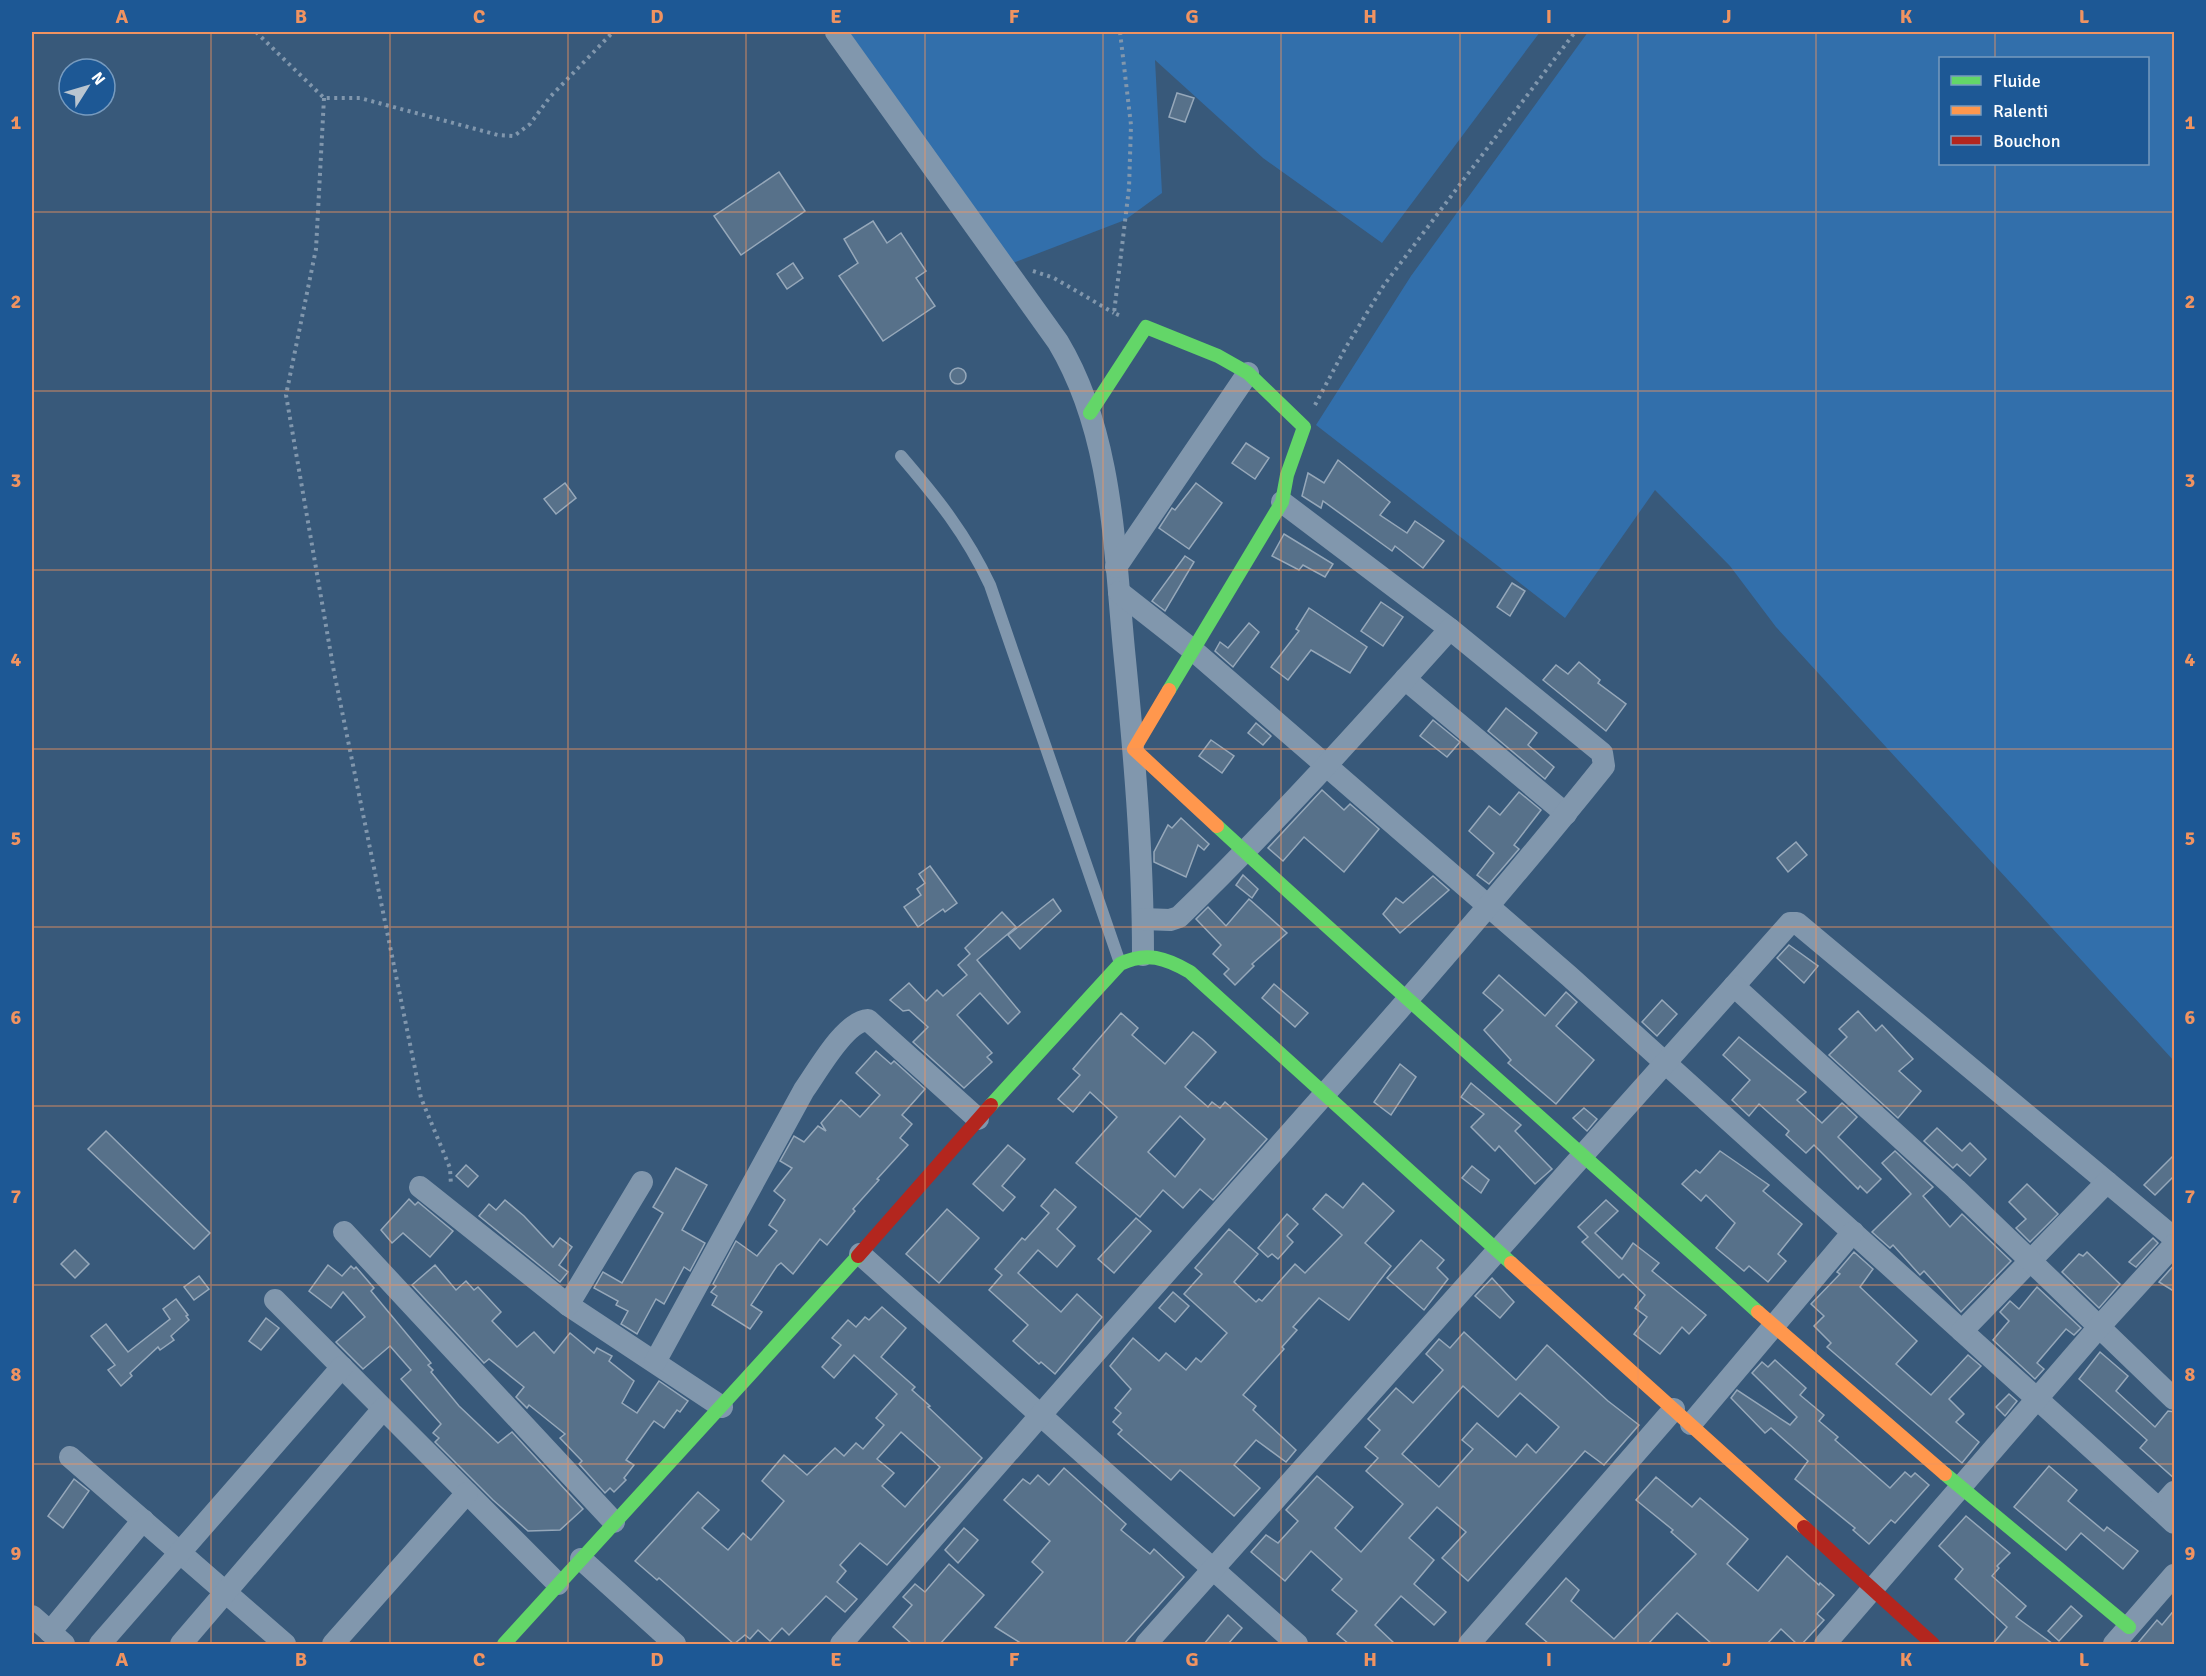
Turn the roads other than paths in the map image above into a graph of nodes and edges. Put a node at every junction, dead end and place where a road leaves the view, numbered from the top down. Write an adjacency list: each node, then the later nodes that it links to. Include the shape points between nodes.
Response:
1 (836, 32): 3 (street, via 1067,357)
2 (1248, 373): 3 (street, via 1218,356 1146,327); 5 (street, via 1304,427); 6 (street)
3 (1090, 413): 6 (street, via 1109,497)
4 (901, 456): 18 (lane, via 960,528 990,585)
5 (1282, 502): 8 (street); 9 (street)
6 (1116, 567): 7 (street)
7 (1119, 592): 9 (street); 11 (street)
8 (1450, 628): 10 (street); 13 (street, via 1602,753 1604,765)
9 (1194, 651): 11 (street); 12 (street)
10 (1404, 679): 12 (street); 13 (street)
11 (1134, 749): 14 (street); 16 (street)
12 (1328, 765): 14 (street); 15 (street)
13 (1566, 814): 15 (street)
14 (1244, 853): 16 (street, via 1175,919); 20 (street)
15 (1489, 908): 20 (street); 21 (street)
16 (1143, 919): 17 (street)
17 (1143, 955): 18 (street); 22 (street, via 1167,958 1191,972)
18 (1120, 964): 23 (street)
19 (1734, 986): 21 (street); 26 (street, via 1790,923 1797,923); 34 (street, via 1847,1086)
20 (1408, 1002): 22 (street); 24 (street)
21 (1666, 1063): 24 (street); 29 (street)
22 (1324, 1094): 32 (street); 46 (street)
23 (978, 1119): 33 (street); 40 (street, via 868,1020 855,1023 804,1090)
24 (1584, 1154): 32 (street); 37 (street)
25 (642, 1182): 36 (street)
26 (2107, 1182): 30 (street); 34 (street)
27 (420, 1187): 36 (street)
28 (344, 1232): 54 (street)
29 (1853, 1232): 37 (street); 39 (street)
30 (2175, 1238)
31 (2175, 1245): 38 (street)
32 (1498, 1250): 47 (street); 57 (street)
33 (860, 1254): 44 (street); 46 (street)
34 (2028, 1260): 38 (street); 39 (street)
35 (275, 1300): 41 (street)
36 (568, 1305): 40 (street)
37 (1774, 1326): 47 (street); 49 (street)
38 (2099, 1327): 42 (street); 43 (street)
39 (1962, 1331): 42 (street)
40 (655, 1362): 44 (street)
41 (342, 1367): 45 (street); 55 (street)
42 (2037, 1399): 49 (street); 52 (street)
43 (2175, 1399)
44 (722, 1407): 54 (street)
45 (383, 1409): 51 (street); 61 (street)
46 (1040, 1416): 57 (street); 71 (street)
47 (1683, 1417): 60 (street); 74 (street)
48 (70, 1457): 53 (street)
49 (1960, 1487): 60 (street); 63 (street)
50 (2175, 1492): 52 (street)
51 (467, 1493): 59 (street); 68 (street)
52 (2167, 1516)
53 (143, 1520): 55 (street); 64 (street)
54 (614, 1522): 56 (street)
55 (181, 1551): 61 (street); 65 (street)
56 (581, 1559): 59 (street); 70 (street)
57 (1213, 1570): 72 (street); 73 (street)
58 (2175, 1575): 63 (street)
59 (558, 1584): 69 (street)
60 (1873, 1590): 75 (street); 76 (street)
61 (225, 1592): 66 (street); 67 (street)
62 (32, 1616): 64 (street)
63 (2129, 1627): 77 (street)
64 (57, 1638)
65 (100, 1644)
66 (181, 1644)
67 (285, 1644)
68 (333, 1644)
69 (504, 1644)
70 (675, 1644)
71 (841, 1644)
72 (1146, 1644)
73 (1297, 1644)
74 (1469, 1644)
75 (1824, 1644)
76 (1933, 1644)
77 (2114, 1644)

